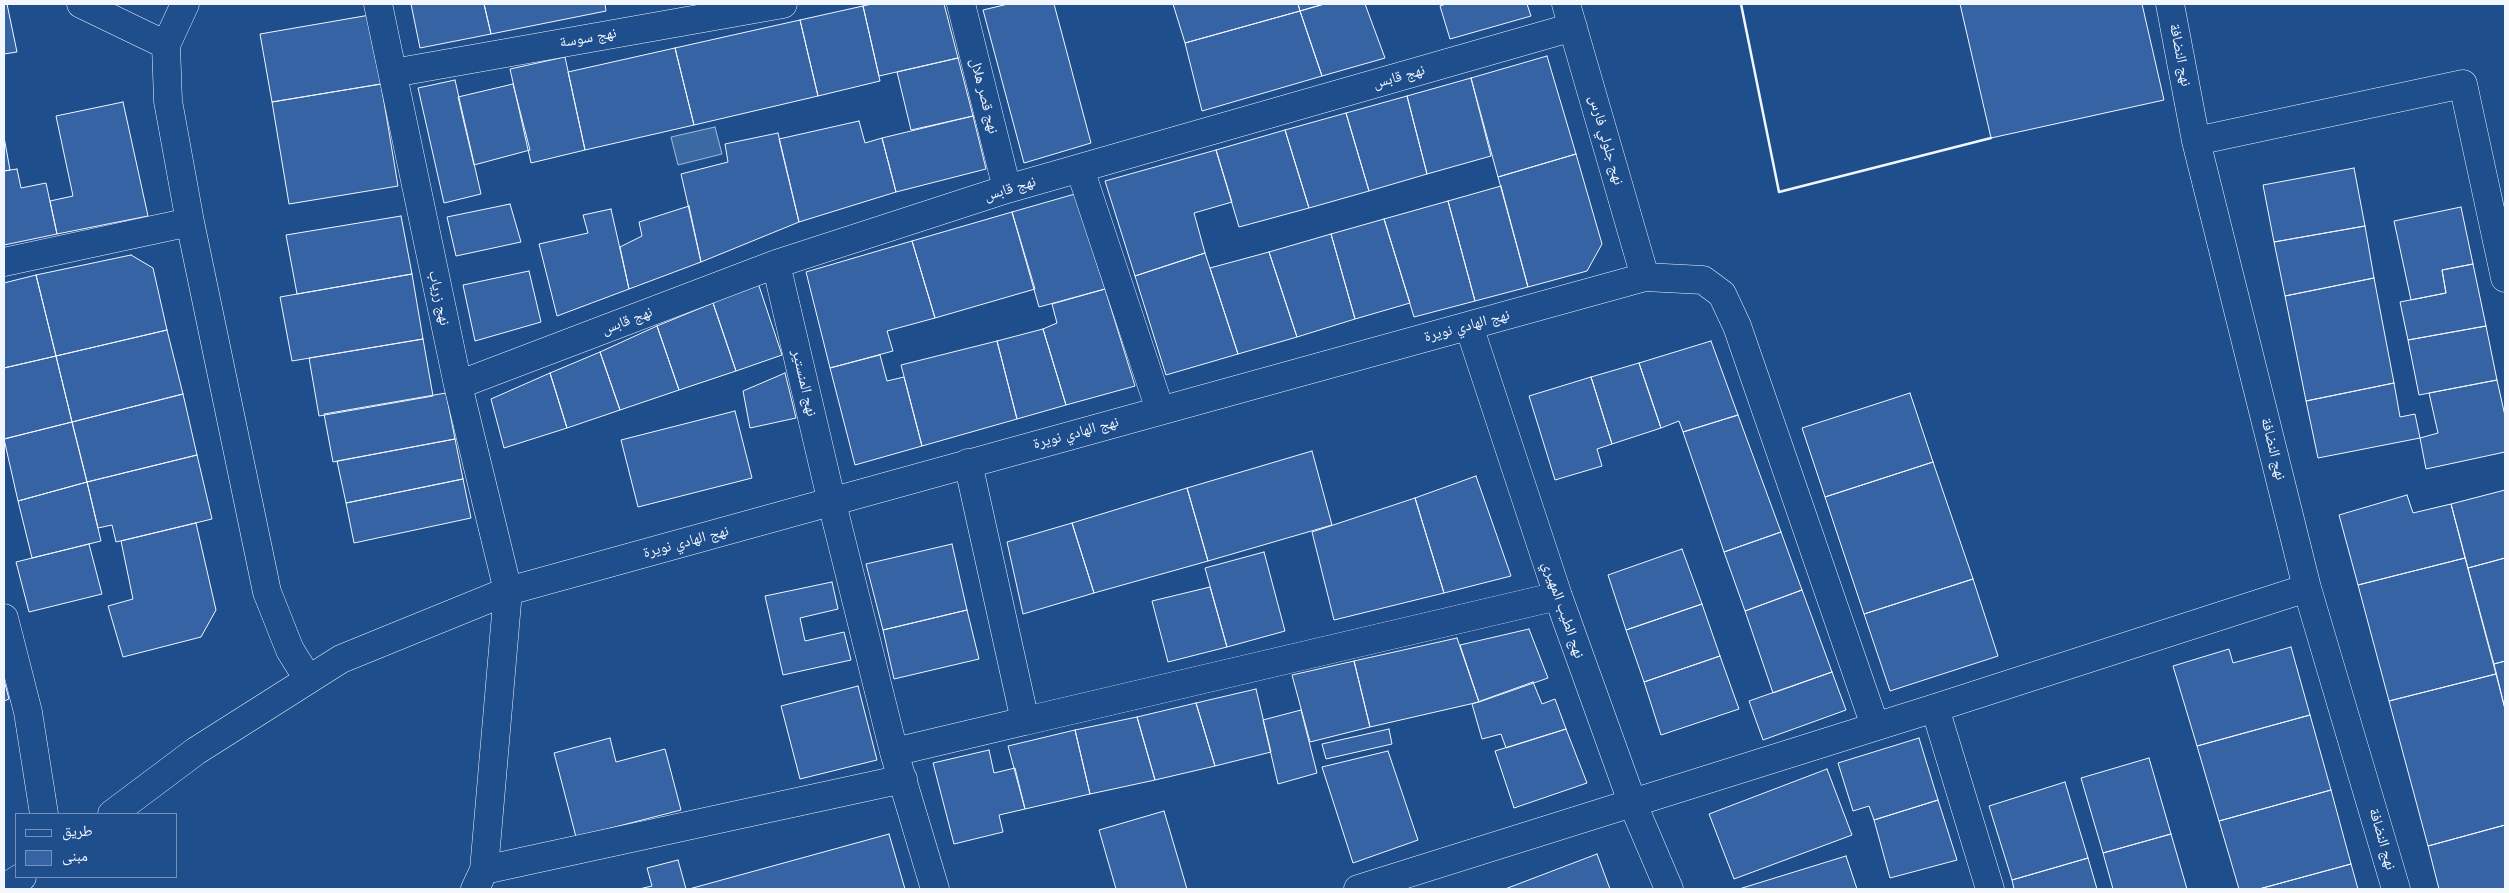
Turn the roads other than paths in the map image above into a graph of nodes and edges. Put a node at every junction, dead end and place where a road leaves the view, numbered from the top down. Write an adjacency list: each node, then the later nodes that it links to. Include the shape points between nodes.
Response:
1 (81, 4): 8 (street)
2 (185, 4): 8 (street)
3 (378, 4): 9 (street, نهج زرياب)
4 (782, 4): 9 (street, نهج سوسة)
5 (962, 4): 12 (street, نهج قصر هلال)
6 (2170, 4): 10 (street, نهج النضافة)
7 (1570, 16): 11 (street, نهج قابس); 16 (street, نهج جلولي فارس)
8 (166, 45): 13 (street, via 168,101)
9 (393, 73): 19 (street, نهج زرياب)
10 (2196, 142): 17 (street, via 2462,84); 23 (street, نهج النضافة)
11 (1080, 169): 12 (street, نهج قابس); 20 (street)
12 (1007, 189): 15 (street, نهج قابس)
13 (190, 222): 14 (street); 27 (street, via 267,592 290,650)
14 (4, 262)
15 (776, 264): 19 (street, نهج قابس); 22 (street, نهج المنستير)
16 (1645, 277): 18 (street, نهج الهادي نويرة); 30 (street, نهج الهادي نويرة, via 1703,280 1722,294 1737,326)
17 (2505, 278)
18 (1469, 326): 20 (street, نهج الهادي نويرة); 25 (street, نهج الطيب المهيري)
19 (458, 385): 24 (street, نهج زرياب)
20 (1160, 410): 21 (street, نهج الهادي نويرة)
21 (968, 463): 22 (street, نهج الهادي نويرة); 29 (street)
22 (832, 502): 24 (street, نهج الهادي نويرة); 31 (street, نهج المنستير)
23 (2307, 588): 28 (street); 43 (street, نهج النضافة)
24 (508, 591): 27 (street, نهج الهادي نويرة, via 341,659); 37 (street, نهج زرياب)
25 (1558, 596): 29 (street); 33 (street, نهج الطيب المهيري)
26 (4, 618): 34 (street, via 28,712)
27 (308, 679): 35 (street, نهج الهادي نويرة, via 196,751)
28 (1935, 708): 30 (street); 42 (street)
29 (1024, 721): 31 (street)
30 (1875, 726): 33 (street)
31 (894, 752): 32 (street, نهج المنستير)
32 (903, 779): 37 (street); 39 (street, نهج المنستير)
33 (1632, 802): 40 (street); 41 (street, نهج الطيب المهيري)
34 (44, 813)
35 (113, 813)
36 (20, 878): 38 (street)
37 (480, 880)
38 (4, 888)
39 (935, 889)
40 (1358, 889)
41 (1668, 889)
42 (1990, 889)
43 (2396, 889)

